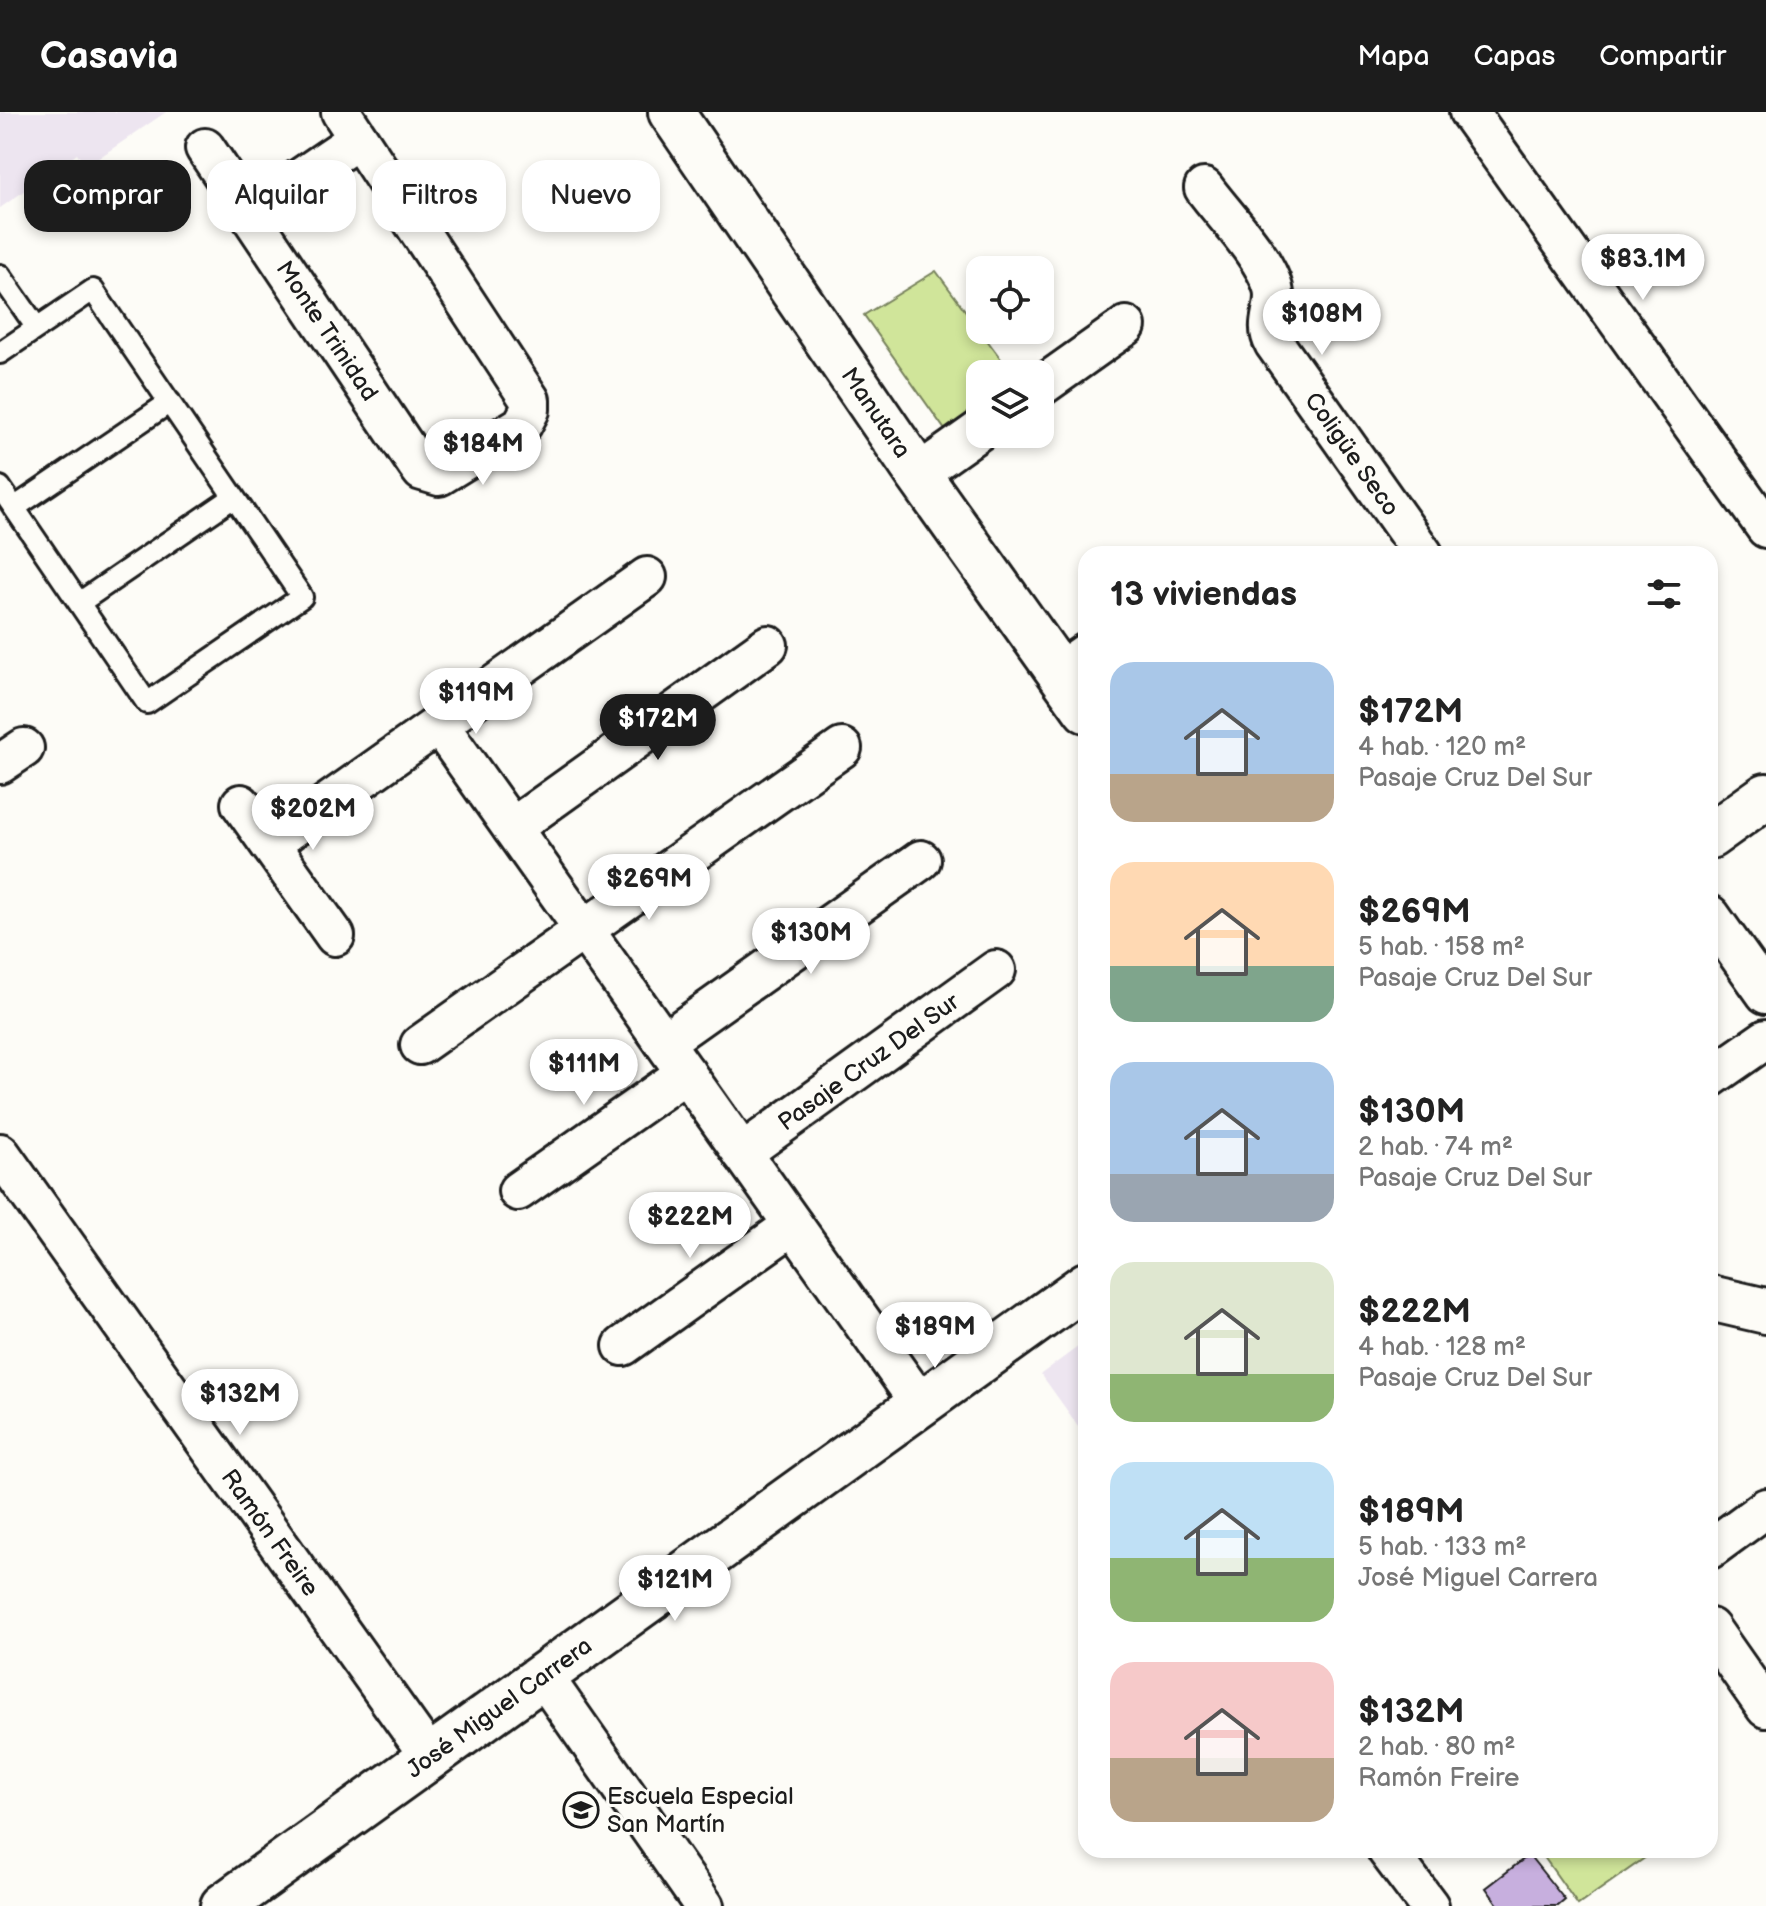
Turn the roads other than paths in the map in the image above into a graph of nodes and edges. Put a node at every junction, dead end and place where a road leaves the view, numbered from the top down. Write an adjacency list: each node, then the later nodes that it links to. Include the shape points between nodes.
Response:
1 (671, 112): 16 (street, Manutara)
2 (1469, 112): 20 (street)
3 (350, 126): 6 (street, Monte Trinidad); 8 (street, Monte Trinidad, via 525,392 530,410 522,425 447,473 422,471)
4 (205, 148): 5 (street, Monte Trinidad)
5 (213, 160)
6 (311, 160)
7 (1204, 188): 21 (street, Coligüe Seco, via 1270,279 1275,299 1268,327 1274,343)
8 (262, 232)
9 (0, 275): 11 (lane)
10 (1126, 326): 13 (street)
11 (37, 328): 12 (lane); 14 (lane, via 93,290)
12 (0, 353)
13 (1054, 377)
14 (170, 402): 18 (lane); 19 (lane)
15 (966, 440): 16 (street)
16 (918, 474): 25 (street, Manutara)
17 (0, 487): 19 (lane)
18 (234, 497): 23 (lane); 23 (lane, via 302,597 147,703)
19 (14, 508): 23 (lane)
20 (1766, 528)
21 (1417, 546)
22 (647, 577): 27 (street)
23 (79, 603)
24 (768, 645): 31 (street)
25 (1072, 663): 26 (street, Manutara)
26 (1078, 683)
27 (439, 725): 31 (street); 33 (street)
28 (842, 748): 36 (street)
29 (1766, 796): 32 (street)
30 (241, 804): 33 (street)
31 (512, 828): 36 (street)
32 (1718, 830)
33 (270, 844): 37 (street)
34 (921, 860): 41 (street)
35 (1718, 926): 39 (street)
36 (584, 930): 41 (street); 42 (street)
37 (335, 936)
38 (996, 970): 46 (street, Pasaje Cruz Del Sur)
39 (1766, 994)
40 (1766, 1039): 43 (street)
41 (664, 1042): 44 (street)
42 (420, 1045)
43 (1718, 1072)
44 (686, 1073): 46 (street); 47 (street)
45 (0, 1153): 59 (street, Ramón Freire)
46 (742, 1153): 48 (street)
47 (518, 1191)
48 (793, 1225): 52 (street); 53 (street)
49 (1078, 1291): 53 (street, José Miguel Carrera)
50 (1718, 1300): 51 (street)
51 (1766, 1311)
52 (623, 1346)
53 (921, 1405): 57 (street, José Miguel Carrera)
54 (1766, 1508): 55 (street)
55 (1718, 1543)
56 (1718, 1639): 58 (street)
57 (543, 1676): 59 (street, José Miguel Carrera); 62 (street)
58 (1766, 1708)
59 (430, 1757): 61 (street, José Miguel Carrera)
60 (1393, 1858): 63 (street)
61 (223, 1906)
62 (704, 1906)
63 (1429, 1906)

